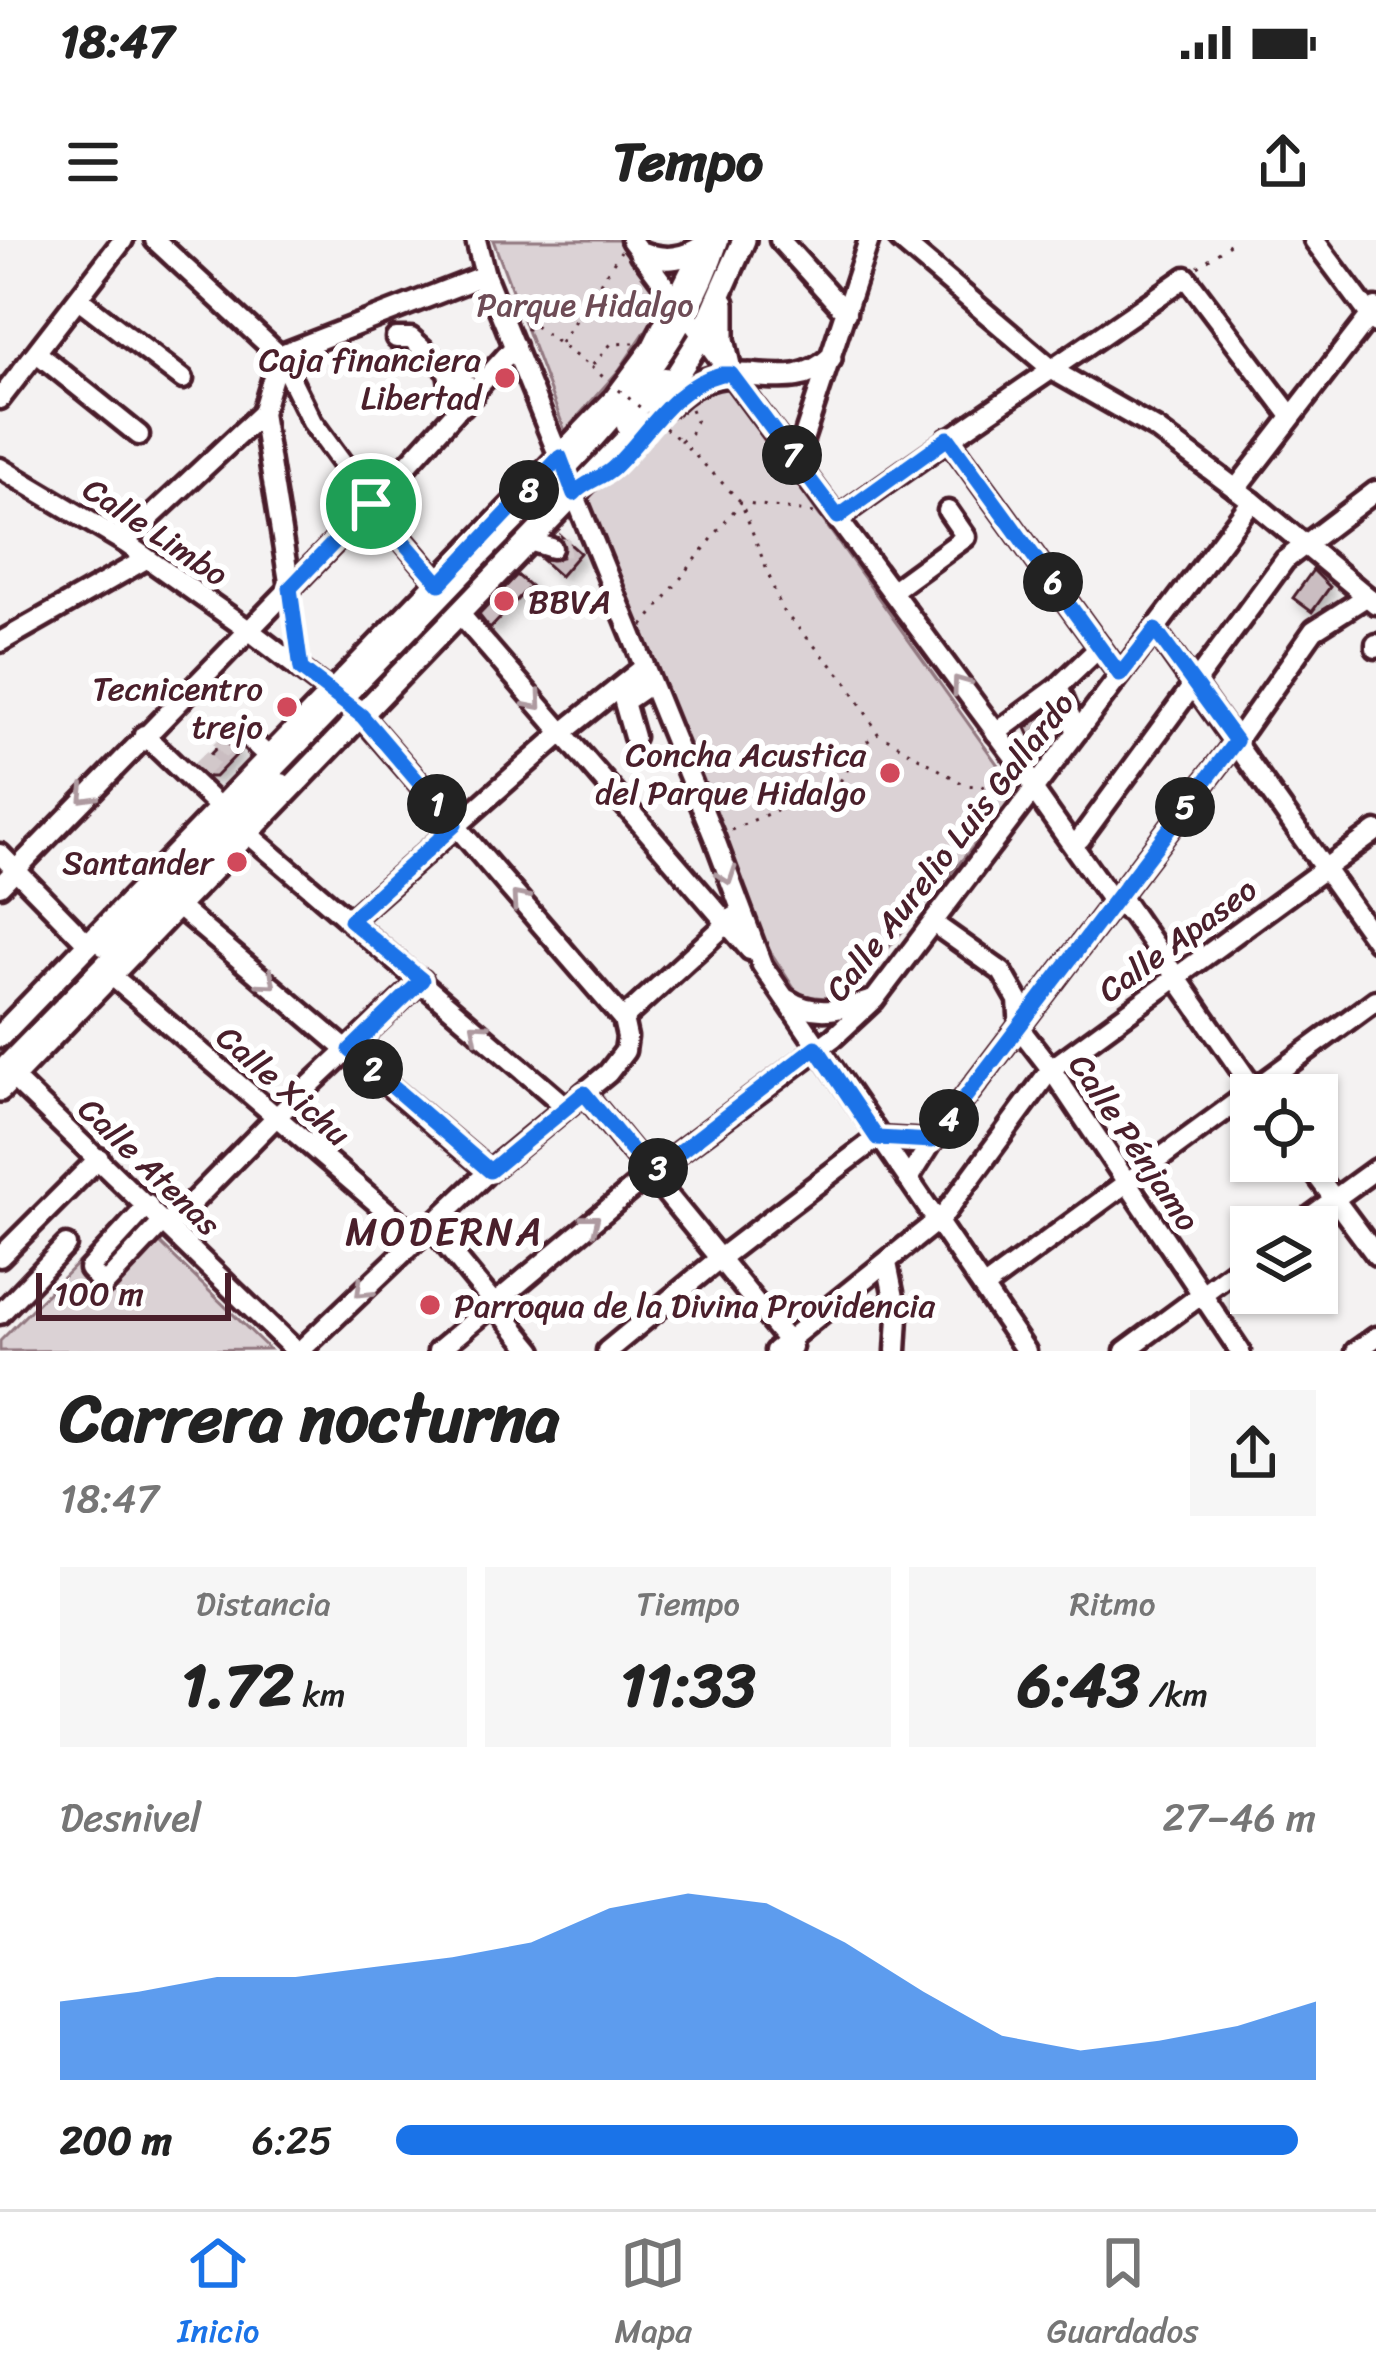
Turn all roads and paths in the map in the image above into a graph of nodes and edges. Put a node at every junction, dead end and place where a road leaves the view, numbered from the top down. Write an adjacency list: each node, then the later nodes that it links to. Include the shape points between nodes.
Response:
1 (123, 240): 16 (street)
2 (155, 240): 25 (street)
3 (476, 240): 13 (street)
4 (733, 240): 19 (street)
5 (744, 240): 15 (main road)
6 (780, 240): 17 (street)
7 (869, 240): 17 (street)
8 (900, 240): 28 (street)
9 (1235, 240): 14 (path)
10 (1314, 240): 18 (street)
11 (710, 242): 12 (main road, via 669,259); 19 (main road)
12 (633, 244): 19 (street); 21 (path)
13 (484, 275): 22 (street); 25 (street)
14 (1186, 277): 28 (street); 35 (street)
15 (726, 287): 19 (main road); 29 (main road)
16 (80, 300): 24 (street); 30 (street)
17 (846, 313): 26 (street)
18 (1374, 315): 35 (street, Calle Aurelio Luis Gallardo)
19 (690, 321): 23 (main road); 29 (street); 41 (main road, via 654,411)
20 (396, 338): 33 (street, via 411,338 460,377)
21 (559, 344): 22 (path, via 529,325); 27 (path)
22 (514, 346): 33 (street); 41 (street)
23 (653, 348): 27 (path, via 611,344); 41 (main road)
24 (37, 353): 32 (street); 36 (street)
25 (279, 355): 34 (street); 45 (street, via 312,422)
26 (830, 359): 29 (main road, via 801,377); 39 (street)
27 (591, 368): 38 (path, bridge)
28 (1054, 371): 37 (street); 43 (street, via 1138,417)
29 (731, 374): 31 (main road); 39 (street)
30 (183, 379)
31 (684, 391): 38 (path, via 696,421); 41 (main road, via 609,472)
32 (0, 399)
33 (468, 400): 45 (street)
34 (262, 413): 49 (street); 54 (street)
35 (1292, 416): 43 (street, Calle Aurelio Luis Gallardo)
36 (139, 435)
37 (948, 438): 47 (street); 62 (street)
38 (681, 441): 44 (path)
39 (796, 461): 47 (street)
40 (0, 468): 49 (street, Calle Limbo)
41 (569, 479): 48 (main road); 53 (main road); 60 (street, via 584,545); 68 (street)
42 (1376, 491): 50 (street)
43 (1244, 495): 50 (street); 58 (street, Calle Aurelio Luis Gallardo)
44 (741, 502): 47 (path); 60 (path); 71 (path, via 782,610 846,681)
45 (371, 504): 53 (street); 54 (street)
46 (949, 512): 55 (street, via 965,537)
47 (838, 517): 55 (street)
48 (529, 541): 51 (street); 57 (main road)
49 (124, 542): 52 (street, Calle Limbo)
50 (1303, 545): 56 (street); 66 (street)
51 (552, 548)
52 (146, 559): 59 (street, Calle Limbo); 61 (street)
53 (440, 584): 68 (main road)
54 (290, 588): 59 (street); 63 (path)
55 (892, 591): 72 (street, one-way to 55)
56 (1371, 600): 76 (street, via 1314,630)
57 (459, 613): 68 (main road); 70 (street, one-way to 70)
58 (1155, 630): 64 (street, Calle Aurelio Luis Gallardo); 66 (street)
59 (250, 631): 63 (street, Calle Limbo); 73 (street)
60 (632, 639): 65 (street)
61 (0, 642)
62 (1100, 647): 64 (street); 67 (street)
63 (301, 669): 68 (street, Calle Limbo)
64 (1120, 675): 69 (street, Calle Aurelio Luis Gallardo)
65 (646, 676): 70 (street); 75 (street, via 624,701); 82 (street)
66 (1193, 680): 76 (street); 83 (street)
67 (1058, 687): 69 (street); 72 (street)
68 (347, 705): 77 (main road); 79 (main road); 80 (street, Calle Limbo)
69 (1077, 732): 78 (street, Calle Aurelio Luis Gallardo)
70 (562, 733): 80 (street); 89 (street)
71 (878, 733): 78 (path, via 965,785); 82 (path, via 838,783)
72 (996, 733): 78 (street)
73 (144, 735): 79 (street, via 196,774); 86 (street, one-way to 86)
74 (236, 735): 77 (street)
75 (634, 737)
76 (1236, 741): 85 (street); 87 (street)
77 (268, 756): 79 (main road)
78 (1035, 784): 83 (street); 87 (street); 91 (street, Calle Aurelio Luis Gallardo)
79 (233, 820): 88 (main road); 90 (street); 93 (main road); 106 (street)
80 (455, 825): 90 (street); 100 (street, Calle Limbo, one-way to 80)
81 (1376, 831): 85 (street, Calle Apaseo)
82 (713, 836): 89 (street, one-way to 89)
83 (1080, 839): 87 (street)
84 (0, 854): 86 (street)
85 (1324, 868): 92 (street); 95 (street, Calle Apaseo)
86 (7, 878): 93 (street)
87 (1120, 901): 95 (street); 101 (street)
88 (178, 907): 94 (main road); 104 (street, one-way to 104)
89 (733, 917): 97 (street); 100 (street)
90 (350, 920): 96 (street)
91 (933, 922): 98 (street, Calle Aurelio Luis Gallardo); 101 (street, Calle Pénjamo, via 1002,972 1018,1000)
92 (1376, 940)
93 (89, 945): 102 (main road)
94 (112, 976): 106 (main road); 112 (street, Calle Xichu)
95 (1176, 979): 105 (street, Calle Apaseo); 107 (street)
96 (422, 980): 104 (street); 110 (street, one-way to 96)
97 (778, 993): 98 (street, via 814,1011); 103 (street)
98 (874, 1000): 103 (street, Calle Aurelio Luis Gallardo)
99 (1376, 1000): 108 (street)
100 (623, 1019): 109 (street, via 625,1051)
101 (1020, 1030): 105 (street, Calle Pénjamo); 114 (street)
102 (0, 1036)
103 (816, 1047): 113 (street); 118 (street, Calle Aurelio Luis Gallardo)
104 (350, 1050): 112 (street); 117 (street)
105 (1051, 1069): 121 (street, Calle Pénjamo); 125 (street, Calle Apaseo)
106 (3, 1071): 115 (street, Calle Atenas)
107 (1243, 1074)
108 (1279, 1074)
109 (584, 1093): 110 (street); 118 (street)
110 (566, 1107): 117 (street)
111 (1230, 1110): 121 (street)
112 (275, 1118): 126 (street); 127 (street, Calle Xichu)
113 (877, 1138): 114 (street); 119 (street); 131 (street)
114 (932, 1141): 119 (street)
115 (99, 1158): 123 (street, Calle Atenas); 130 (street)
116 (1376, 1169): 122 (street)
117 (490, 1171): 127 (street)
118 (651, 1174): 131 (street); 137 (street, Calle Aurelio Luis Gallardo, one-way to 118)
119 (908, 1179): 125 (street)
120 (1322, 1182): 122 (street)
121 (1128, 1183): 134 (street); 135 (street, Calle Pénjamo)
122 (1335, 1199): 124 (street); 129 (street)
123 (148, 1205): 126 (street, Calle Atenas); 126 (street, via 88,1269 104,1285)
124 (1325, 1206)
125 (938, 1221): 132 (street, Calle Apaseo); 134 (street)
126 (167, 1224): 140 (street, Calle Atenas)
127 (425, 1232): 137 (street, Calle Xichu); 140 (street, one-way to 140)
128 (66, 1245): 136 (street)
129 (1376, 1255)
130 (0, 1257)
131 (720, 1258): 139 (street); 143 (street)
132 (887, 1263): 139 (street, Calle Apaseo); 144 (street)
133 (1230, 1273): 135 (street)
134 (982, 1288): 145 (street)
135 (1201, 1293): 146 (street); 147 (street, Calle Pénjamo)
136 (4, 1302)
137 (493, 1303): 141 (street, Calle Aurelio Luis Gallardo); 142 (street, Calle Xichu)
138 (1376, 1337): 148 (street)
139 (786, 1348)
140 (298, 1351)
141 (437, 1351)
142 (533, 1351)
143 (607, 1351)
144 (896, 1351)
145 (1027, 1351)
146 (1125, 1351)
147 (1240, 1351)
148 (1356, 1351)

